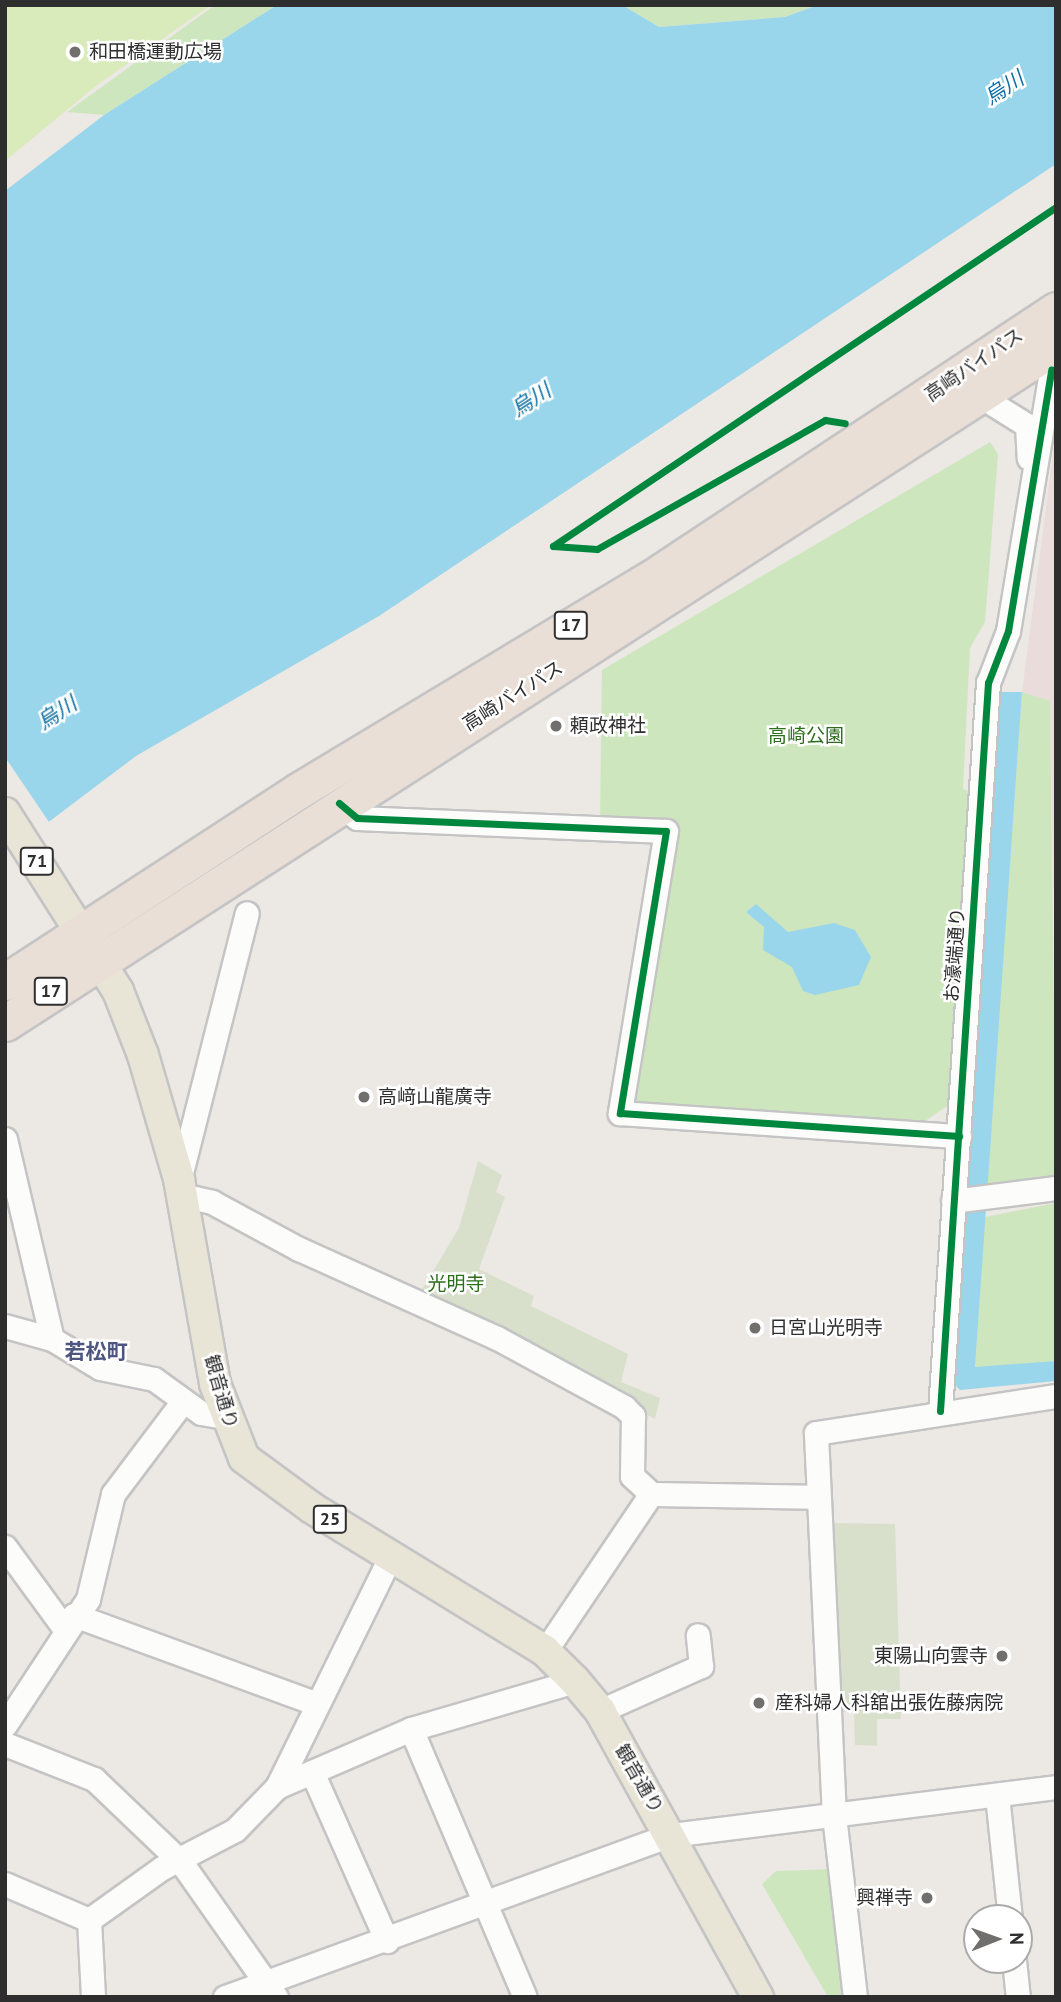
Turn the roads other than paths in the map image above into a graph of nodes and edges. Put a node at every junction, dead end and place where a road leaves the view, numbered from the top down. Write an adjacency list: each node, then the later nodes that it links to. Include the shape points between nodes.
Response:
1 (1056, 310): 9 (highway, 高崎バイパス / 17, via 662,571)
2 (1054, 361): 3 (highway, 17); 4 (street); 5 (highway, 高崎バイパス / 17)
3 (993, 404): 4 (street, via 1014,413 1030,432); 5 (highway, 17)
4 (1028, 506): 13 (street, お濠端通り, via 1008,631 988,683)
5 (743, 552): 6 (highway, 高崎バイパス / 17)
6 (339, 803): 10 (highway, 高崎バイパス / 17); 13 (street, via 357,818 666,831 620,1113)
7 (5, 813): 9 (main road, 観音通り / 71)
8 (247, 913): 15 (street)
9 (74, 921): 10 (main road, 観音通り / 25); 11 (highway, 高崎バイパス / 17)
10 (99, 962): 12 (highway, 高崎バイパス / 17); 15 (main road, 観音通り / 25, via 143,1055)
11 (5, 982)
12 (5, 1023)
13 (958, 1136): 17 (street, お濠端通り)
14 (5, 1139): 19 (street)
15 (181, 1187): 23 (main road, 観音通り / 25); 24 (street, via 497,1338 624,1407 633,1416 632,1476)
16 (1056, 1188): 17 (street)
17 (959, 1200): 22 (street, お濠端通り)
18 (5, 1326): 19 (street)
19 (52, 1339): 21 (street, via 100,1368 155,1379)
20 (1056, 1396): 22 (street)
21 (183, 1401): 23 (street); 28 (street, via 113,1494 88,1599)
22 (940, 1411): 25 (street, via 816,1433)
23 (224, 1417): 27 (main road, 観音通り / 25, via 251,1464)
24 (651, 1494): 25 (street); 30 (street)
25 (816, 1497): 41 (street)
26 (5, 1548): 28 (street)
27 (390, 1557): 30 (main road, 観音通り / 25); 32 (street)
28 (69, 1622): 32 (street); 34 (street)
29 (698, 1634): 33 (street, via 701,1666)
30 (545, 1650): 31 (main road, 観音通り / 25)
31 (575, 1681): 33 (main road, 観音通り / 25); 35 (street)
32 (315, 1703): 38 (street)
33 (600, 1711): 42 (main road, 観音通り / 25)
34 (5, 1725)
35 (411, 1729): 37 (street); 46 (street)
36 (5, 1744): 43 (street, via 94,1779)
37 (312, 1772): 38 (street); 48 (street)
38 (277, 1787): 43 (street, via 235,1830)
39 (1056, 1787): 40 (street)
40 (997, 1795): 41 (street); 45 (street)
41 (834, 1816): 42 (street); 55 (street)
42 (671, 1835): 46 (street); 51 (main road, 観音通り / 25)
43 (181, 1862): 47 (street); 50 (street)
44 (5, 1884): 47 (street)
45 (1009, 1904)
46 (483, 1906): 48 (street); 54 (street)
47 (89, 1920): 52 (street)
48 (387, 1941): 50 (street)
49 (1016, 1974): 56 (street)
50 (272, 1988): 53 (street)
51 (751, 1995)
52 (93, 1997)
53 (225, 1997)
54 (524, 1997)
55 (855, 1997)
56 (1018, 1997)

